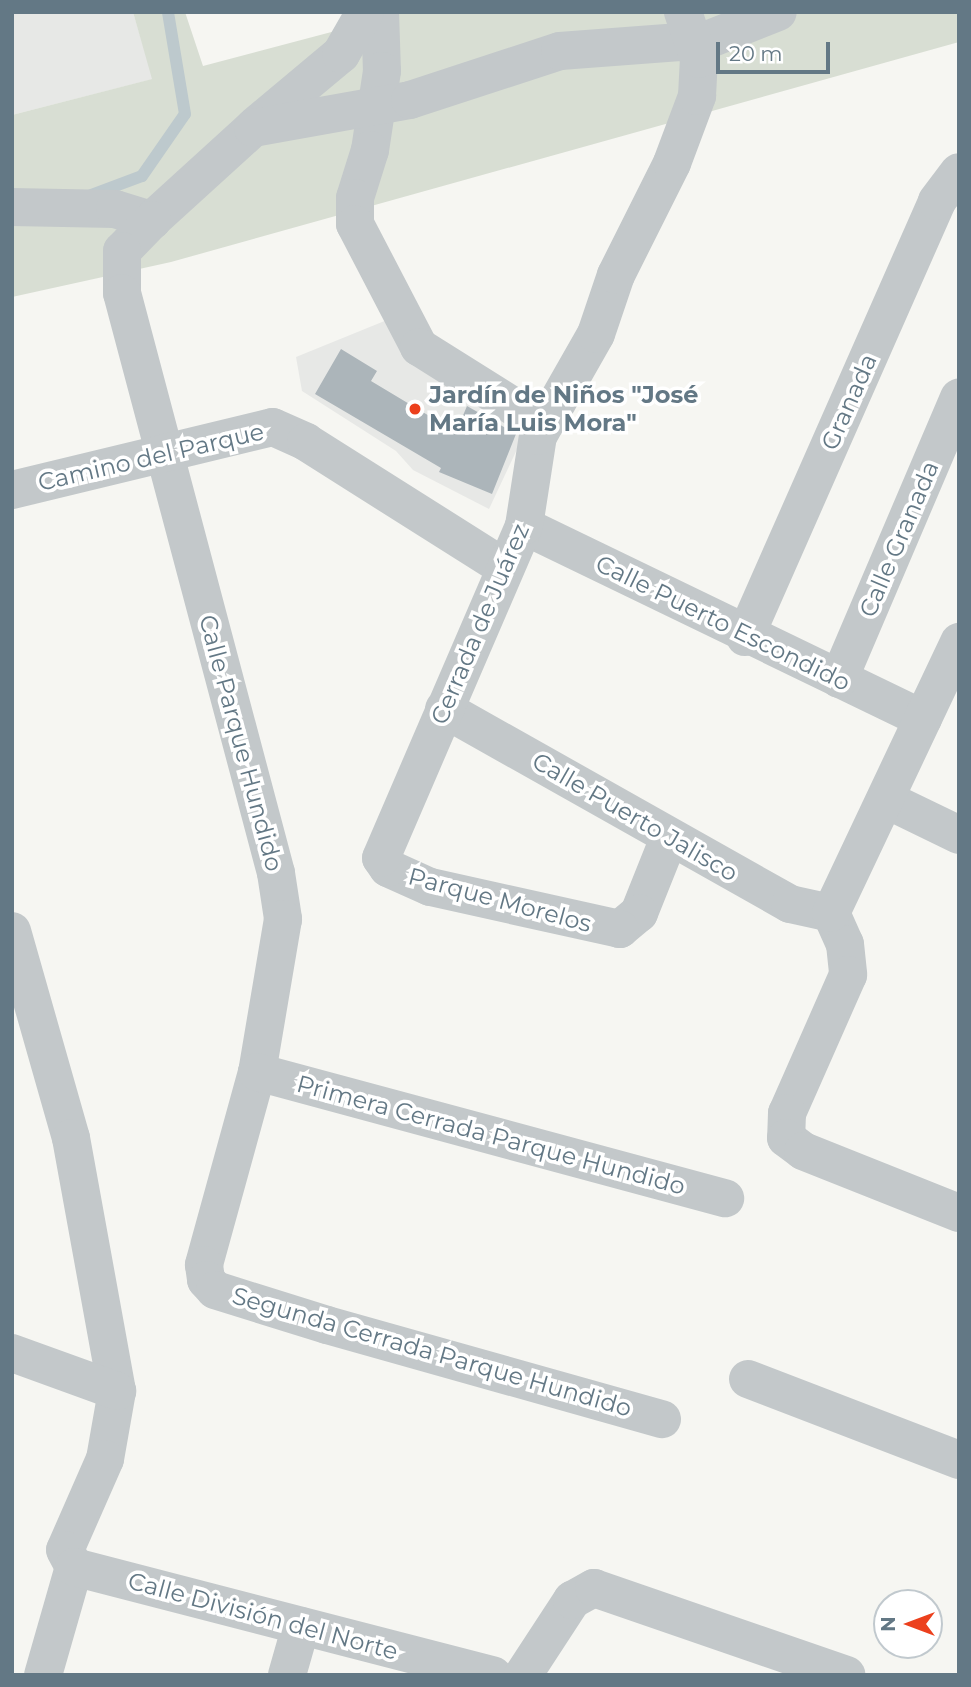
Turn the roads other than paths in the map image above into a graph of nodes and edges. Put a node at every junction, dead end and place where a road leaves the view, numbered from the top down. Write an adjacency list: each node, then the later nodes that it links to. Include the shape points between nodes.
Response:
1 (365, 12): 6 (street, Calle Parque Hundido, via 341,54)
2 (380, 12): 5 (street)
3 (778, 12): 4 (street, via 731,34)
4 (687, 27): 5 (street, via 560,51); 11 (street, Cerrada de Juárez, via 699,59 701,85 671,163 616,275 596,334)
5 (377, 107): 6 (street); 11 (street, via 353,211 404,326 431,357)
6 (253, 128): 9 (street, Calle Parque Hundido)
7 (959, 173): 16 (street, Granada, via 937,201)
8 (12, 207): 9 (street, via 115,209)
9 (152, 220): 12 (street, Calle Parque Hundido, via 122,251 119,275)
10 (959, 398): 18 (street, Calle Granada)
11 (543, 425): 14 (street, Cerrada de Juárez)
12 (165, 454): 13 (street, Camino del Parque); 15 (street, Camino del Parque, via 256,429 285,431); 27 (street, Calle Parque Hundido, via 281,900 283,937)
13 (12, 490)
14 (524, 526): 15 (street, Cerrada de Juárez); 16 (street, Calle Puerto Escondido)
15 (504, 567): 19 (street, Cerrada de Juárez)
16 (745, 637): 18 (street, Calle Puerto Escondido)
17 (959, 642): 20 (street)
18 (839, 679): 20 (street, Calle Puerto Escondido)
19 (444, 709): 23 (street, Calle Puerto Jalisco); 24 (street, Cerrada de Juárez)
20 (923, 719): 21 (street)
21 (887, 800): 22 (street); 25 (street)
22 (959, 835)
23 (669, 838): 24 (street, Parque Morelos, via 639,913 625,927 608,929 430,887 388,868); 25 (street, Calle Puerto Jalisco, via 790,904)
24 (381, 858)
25 (831, 913): 29 (street, via 845,944 848,975 787,1113 786,1138 803,1151)
26 (12, 931): 33 (street, via 71,1138)
27 (257, 1072): 28 (street, Primera Cerrada Parque Hundido); 30 (street, Calle Parque Hundido, via 204,1265)
28 (725, 1198)
29 (959, 1213)
30 (206, 1280): 34 (street, Segunda Cerrada Parque Hundido, via 215,1290 327,1325)
31 (12, 1353): 33 (street)
32 (748, 1379): 35 (street)
33 (117, 1391): 36 (street, via 105,1459 65,1550)
34 (662, 1419)
35 (959, 1460)
36 (74, 1567): 37 (street, Calle División del Norte); 38 (street)
37 (301, 1626): 39 (street); 40 (street, Calle División del Norte)
38 (43, 1675)
39 (287, 1675)
40 (493, 1675)
41 (523, 1675): 42 (street, via 572,1600 586,1588 603,1588)
42 (846, 1675)

